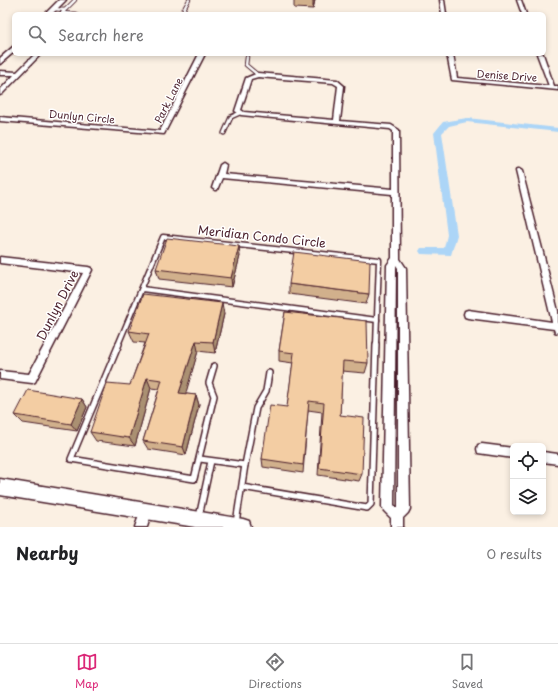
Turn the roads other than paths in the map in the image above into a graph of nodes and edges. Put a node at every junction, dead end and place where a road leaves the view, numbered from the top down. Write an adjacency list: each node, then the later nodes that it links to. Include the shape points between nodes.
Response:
1 (63, 0): 8 (street)
2 (75, 0): 7 (lane)
3 (184, 0): 4 (lane)
4 (189, 0): 9 (lane)
5 (442, 0): 10 (street)
6 (519, 0): 11 (street)
7 (65, 10): 8 (lane)
8 (51, 12)
9 (182, 12)
10 (444, 12)
11 (523, 12)
12 (12, 50): 18 (street)
13 (36, 56): 21 (street)
14 (201, 56): 28 (street, Park Lane)
15 (450, 56): 23 (street, Denise Drive, via 454,80)
16 (541, 56): 23 (street)
17 (247, 57): 20 (lane, via 246,65)
18 (0, 62)
19 (0, 73): 21 (street)
20 (258, 75): 25 (street, via 249,78 238,111); 27 (street, via 339,83 341,86)
21 (16, 76): 22 (street); 24 (street)
22 (0, 77)
23 (555, 87)
24 (0, 92)
25 (240, 113): 27 (street); 29 (lane, via 231,117)
26 (0, 119): 28 (street, Dunlyn Circle)
27 (337, 122): 34 (street, via 391,127 396,130)
28 (162, 133)
29 (224, 133)
30 (223, 166): 32 (street)
31 (519, 170): 40 (street)
32 (220, 176): 33 (street); 34 (street)
33 (215, 188)
34 (397, 192): 35 (street)
35 (396, 259): 42 (street, via 391,265); 44 (street, via 402,268)
36 (0, 260): 45 (street, Dunlyn Drive, via 88,270 32,379)
37 (142, 289): 39 (lane); 39 (lane, Meridian Condo Circle, via 163,237 379,260); 49 (lane, Meridian Condo Circle, via 72,459 194,479)
38 (468, 314): 40 (street)
39 (377, 320): 54 (lane, Meridian Condo Circle, via 371,504 367,508)
40 (558, 328)
41 (214, 366): 49 (lane, via 209,383 214,396)
42 (390, 372): 44 (street); 55 (street)
43 (269, 373): 52 (lane, via 266,391 256,408)
44 (402, 374): 56 (street)
45 (0, 375)
46 (482, 449): 47 (street)
47 (510, 453)
48 (546, 457): 50 (street)
49 (200, 459): 51 (lane)
50 (558, 459)
51 (211, 461): 52 (lane); 58 (lane)
52 (245, 466): 54 (lane)
53 (0, 487): 57 (street)
54 (242, 487): 60 (lane)
55 (389, 488): 56 (street); 59 (street, via 388,507)
56 (404, 490): 59 (street, via 404,509)
57 (146, 511): 58 (street); 61 (street)
58 (198, 520): 60 (street)
59 (397, 521)
60 (239, 526)
61 (141, 527)

